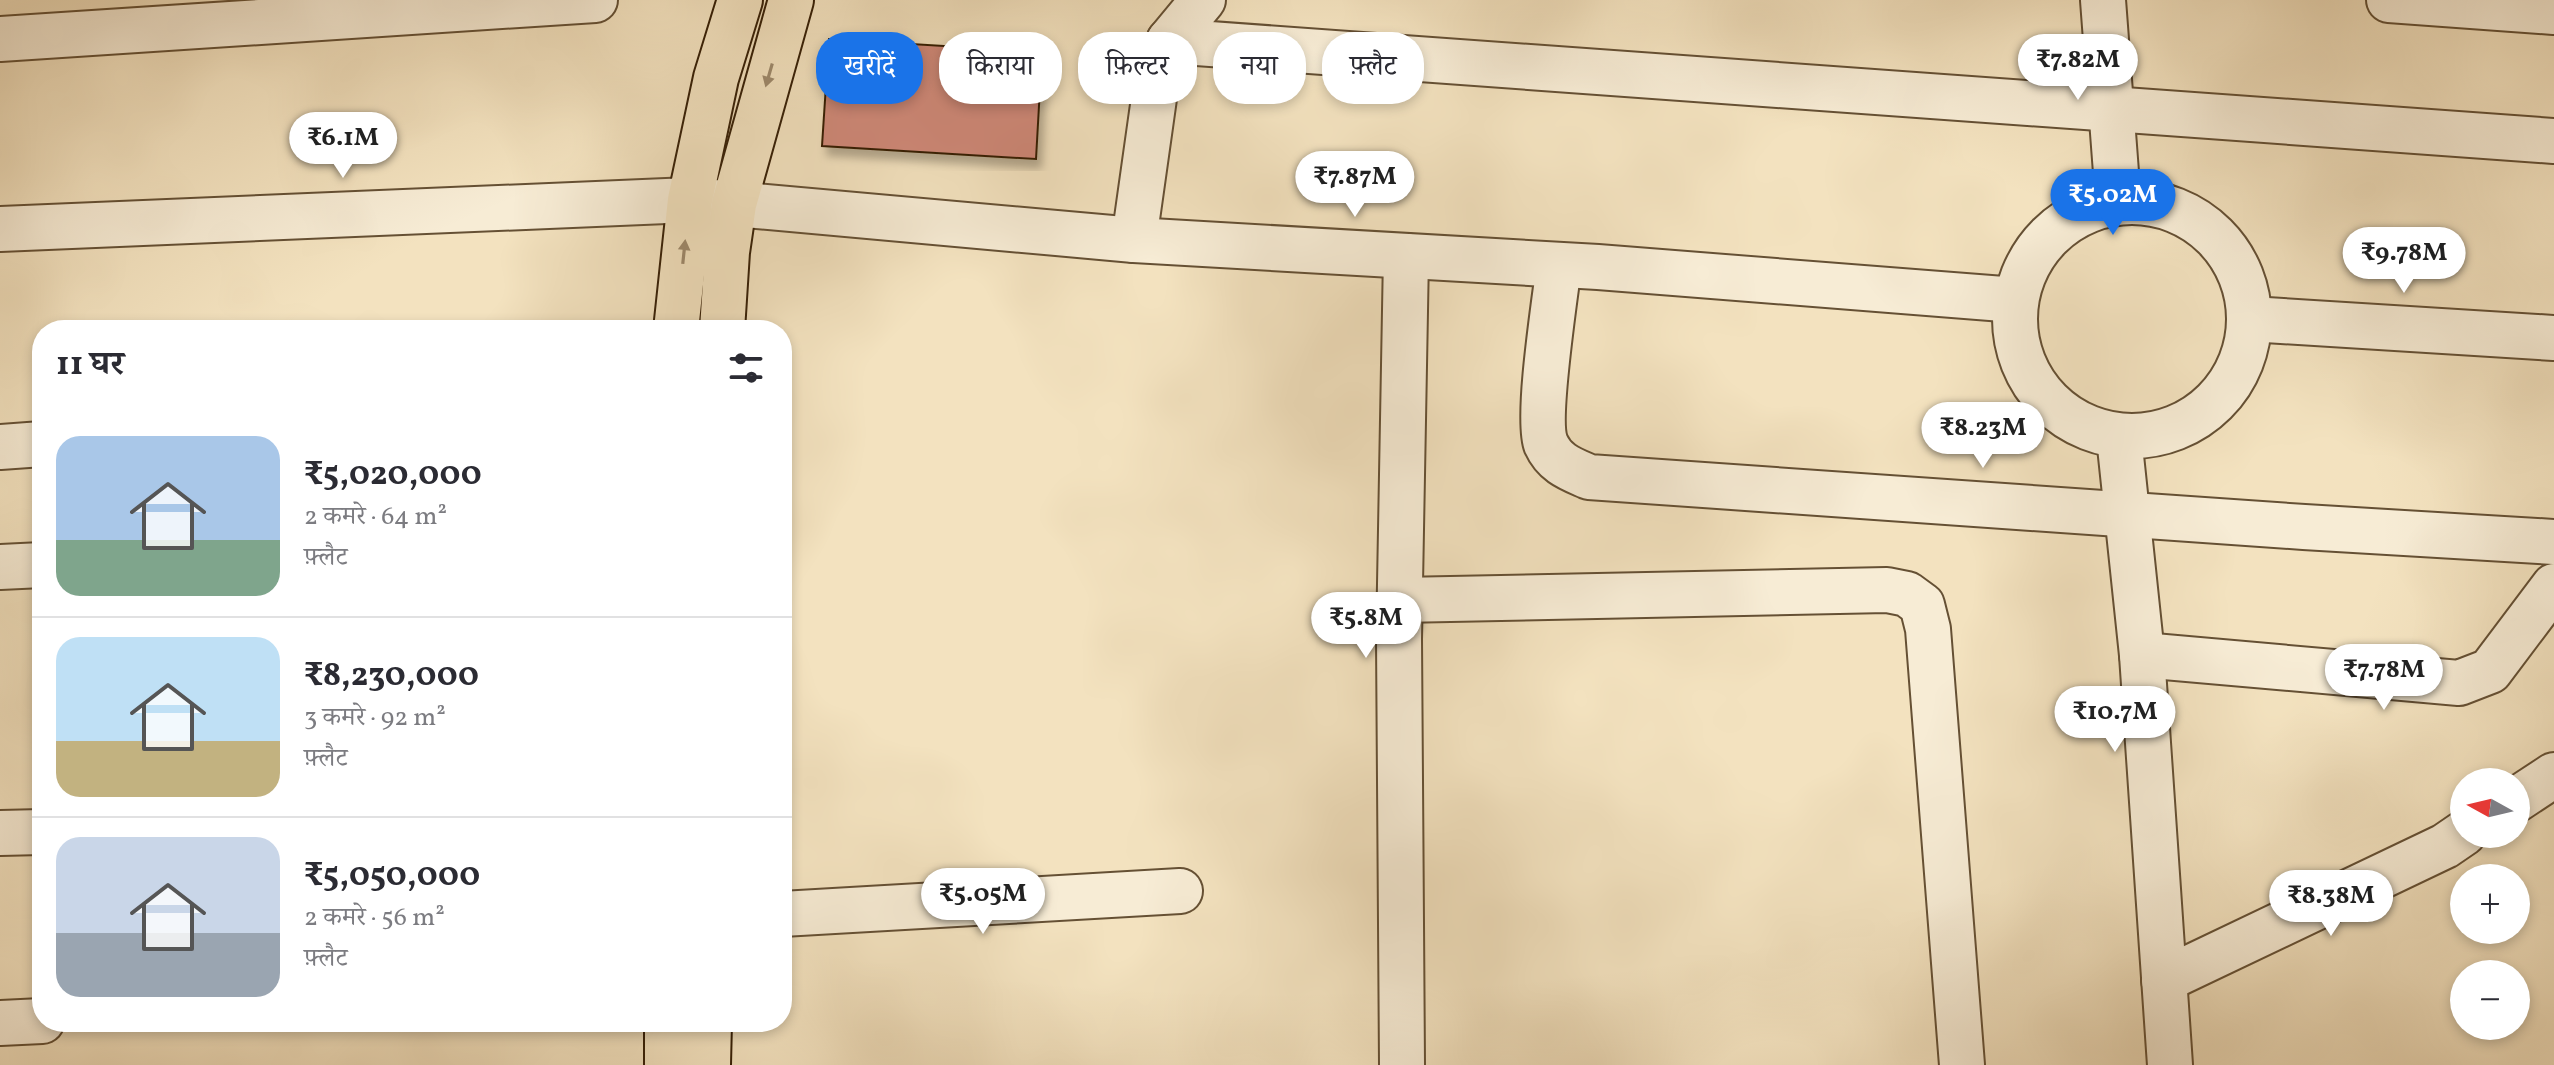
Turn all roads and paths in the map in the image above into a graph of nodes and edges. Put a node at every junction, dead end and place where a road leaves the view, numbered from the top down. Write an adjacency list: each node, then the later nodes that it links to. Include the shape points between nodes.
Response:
1 (595, 0): 9 (street)
2 (740, 0): 15 (main road, via 716,78)
3 (791, 0): 16 (main road, one-way to 16)
4 (1203, 0): 8 (street)
5 (2103, 0): 12 (street)
6 (2389, 0): 7 (street)
7 (2554, 12)
8 (1176, 32)
9 (0, 39)
10 (1197, 43): 12 (street)
11 (1153, 104): 18 (street)
12 (2113, 111): 13 (street); 14 (street)
13 (2554, 141)
14 (2118, 199): 21 (street, via 2083,211 2051,233 2028,263); 22 (street, via 2158,204 2194,219 2224,245 2243,280)
15 (690, 200): 16 (street); 17 (street); 23 (main road, one-way to 15)
16 (734, 204): 18 (street); 24 (main road)
17 (0, 229)
18 (1134, 240): 19 (street)
19 (1406, 256): 20 (street); 34 (street)
20 (1559, 265): 21 (street); 29 (street, via 1545,443 1560,464 1589,477)
21 (2016, 300): 26 (street, via 2016,338 2027,374 2051,405 2082,427)
22 (2250, 319): 25 (street); 26 (street, via 2243,358 2224,393 2195,420 2158,435)
23 (677, 320)
24 (723, 320)
25 (2554, 338)
26 (2119, 437): 29 (street)
27 (32, 445): 28 (street)
28 (0, 447)
29 (2127, 513): 30 (street); 35 (street)
30 (2554, 542)
31 (32, 565): 32 (street)
32 (0, 567)
33 (2554, 586): 35 (street, via 2490,671 2459,683)
34 (1400, 600): 48 (street); 49 (street, via 1887,590 1907,594 1922,605)
35 (2142, 655): 43 (street)
36 (2554, 775): 37 (street)
37 (2530, 791)
38 (32, 832): 39 (street)
39 (0, 833)
40 (2450, 843): 43 (street)
41 (1180, 891): 42 (street)
42 (792, 913)
43 (2164, 980): 50 (street)
44 (32, 1021): 45 (street)
45 (0, 1023)
46 (701, 1032): 47 (main road)
47 (683, 1056)
48 (1402, 1065)
49 (1962, 1065)
50 (2170, 1065)

